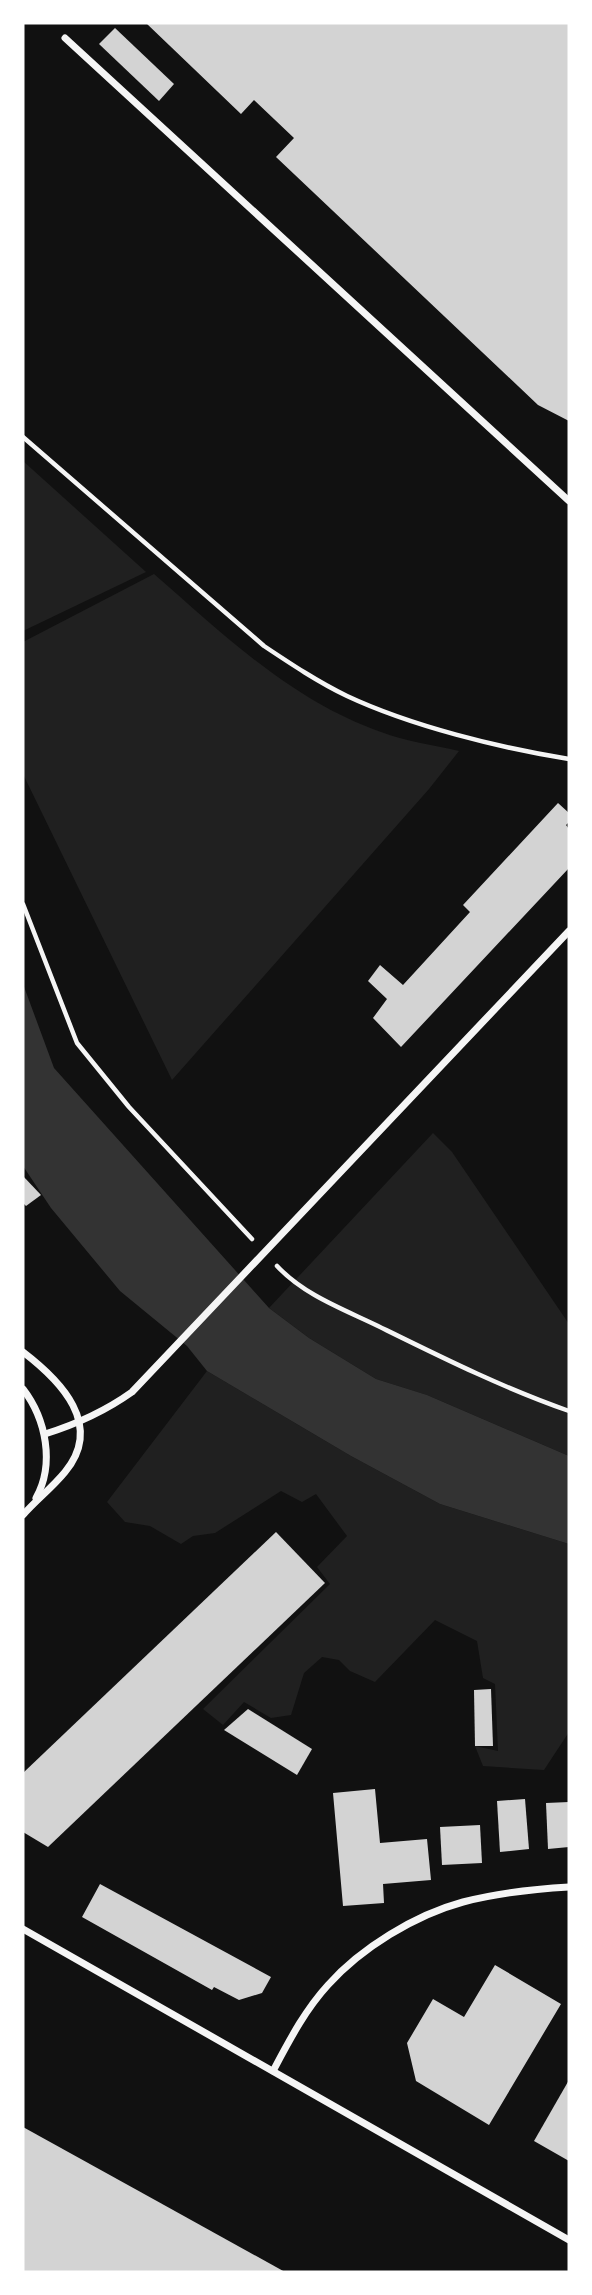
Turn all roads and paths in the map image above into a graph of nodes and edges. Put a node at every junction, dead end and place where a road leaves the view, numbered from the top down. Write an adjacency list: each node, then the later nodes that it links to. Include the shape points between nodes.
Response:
1 (65, 38): 3 (street)
2 (23, 437): 4 (path, via 264,646 307,674 387,713 506,747)
3 (569, 501)
4 (569, 759)
5 (23, 904): 7 (path, via 77,1043 129,1107)
6 (569, 931): 7 (street)
7 (264, 1252): 10 (path, via 294,1281 343,1311 505,1387); 11 (street, via 131,1392)
8 (23, 1352): 11 (street, via 68,1394)
9 (23, 1389): 12 (street)
10 (569, 1411)
11 (79, 1423): 12 (street); 13 (street, via 75,1456)
12 (45, 1434): 13 (street, via 45,1468)
13 (32, 1504): 14 (street)
14 (23, 1515)
15 (569, 1887): 17 (street, via 462,1902 389,1937 328,1985)
16 (23, 1928): 17 (street)
17 (273, 2071): 18 (street)
18 (569, 2240)

